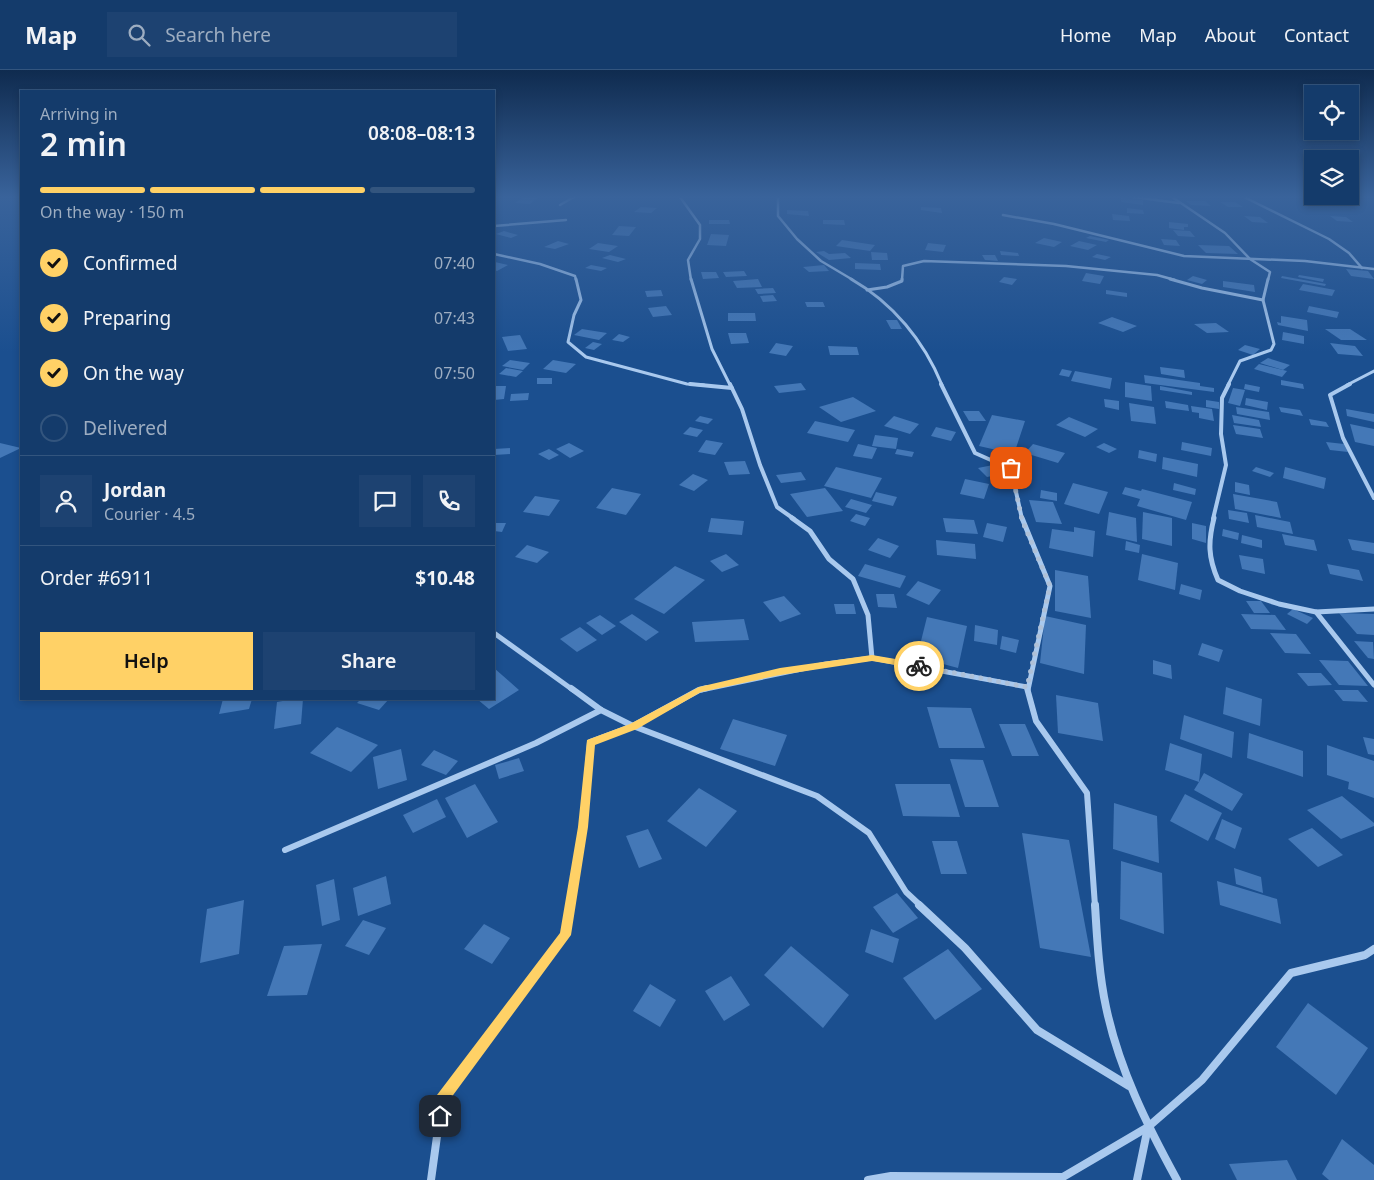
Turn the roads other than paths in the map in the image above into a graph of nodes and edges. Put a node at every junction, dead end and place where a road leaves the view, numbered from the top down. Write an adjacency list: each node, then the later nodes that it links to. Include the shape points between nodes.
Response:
1 (694, 249): 13 (street, via 688,260 692,283 712,349)
2 (808, 249): 10 (street)
3 (1155, 249): 7 (street, via 1184,256)
4 (1241, 249): 7 (street)
5 (1343, 249): 8 (street, via 1355,256)
6 (495, 254): 13 (street, via 575,276 581,300 568,342 586,357 687,384)
7 (1250, 259): 8 (street); 11 (street, via 1270,272)
8 (1362, 268): 9 (street)
9 (1374, 269)
10 (867, 290): 11 (street, via 902,281 904,266 924,261 1066,266 1131,272); 20 (street, via 900,317 934,366 975,453 1011,468 1022,520 1050,586)
11 (1263, 300): 16 (street, via 1274,344 1271,350 1240,360 1222,398 1221,434 1226,465 1210,534 1210,561 1218,580 1240,591)
12 (1374, 371): 14 (street, via 1330,395 1343,438)
13 (732, 388): 18 (street, via 777,508 810,531 829,559 853,579 868,615)
14 (1374, 498)
15 (1374, 609): 16 (street)
16 (1316, 612): 19 (street)
17 (495, 634): 21 (street)
18 (872, 658): 20 (street); 22 (street, via 780,672 699,690)
19 (1374, 686)
20 (1027, 687): 25 (street, via 1036,721 1087,793 1094,910 1106,1007)
21 (601, 710): 22 (street); 23 (street, via 536,743)
22 (633, 726): 25 (street, via 817,796 869,833 906,892 965,948 1037,1030); 27 (street, via 590,742 583,827 565,935 442,1100)
23 (284, 850)
24 (1374, 948): 26 (street, via 1365,955 1291,973 1202,1080)
25 (1130, 1086): 26 (street)
26 (1148, 1127): 28 (street, via 1063,1177 891,1176); 29 (street); 30 (street)
27 (431, 1180)
28 (868, 1180)
29 (1137, 1180)
30 (1176, 1180)

